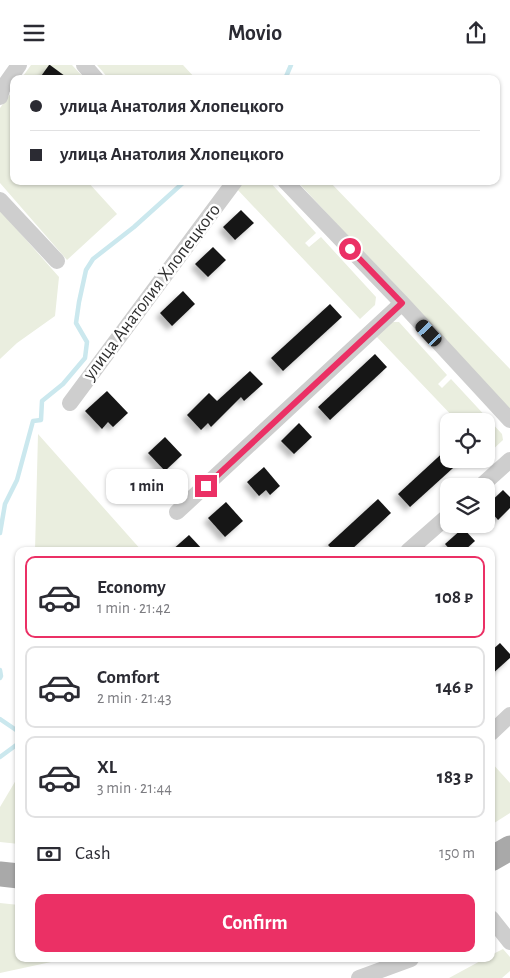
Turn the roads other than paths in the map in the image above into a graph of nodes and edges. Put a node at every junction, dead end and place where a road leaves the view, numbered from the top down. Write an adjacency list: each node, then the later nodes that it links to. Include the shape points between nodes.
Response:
1 (84, 65): 2 (street)
2 (93, 75)
3 (10, 78): 4 (street)
4 (1, 91)
5 (232, 185): 10 (street, улица Анатолия Хлопецкого)
6 (289, 185): 9 (street)
7 (0, 200): 8 (street)
8 (57, 261)
9 (402, 303): 11 (street); 14 (street)
10 (70, 403)
11 (510, 420)
12 (510, 460): 13 (street)
13 (490, 478)
14 (178, 512)
15 (440, 523): 16 (street)
16 (413, 547)
17 (510, 715): 18 (street)
18 (495, 729)
19 (510, 848): 20 (main road)
20 (495, 857)
21 (0, 873): 22 (main road)
22 (15, 875)
23 (495, 927): 24 (street)
24 (510, 942)
25 (403, 962): 26 (street)
26 (359, 978)

